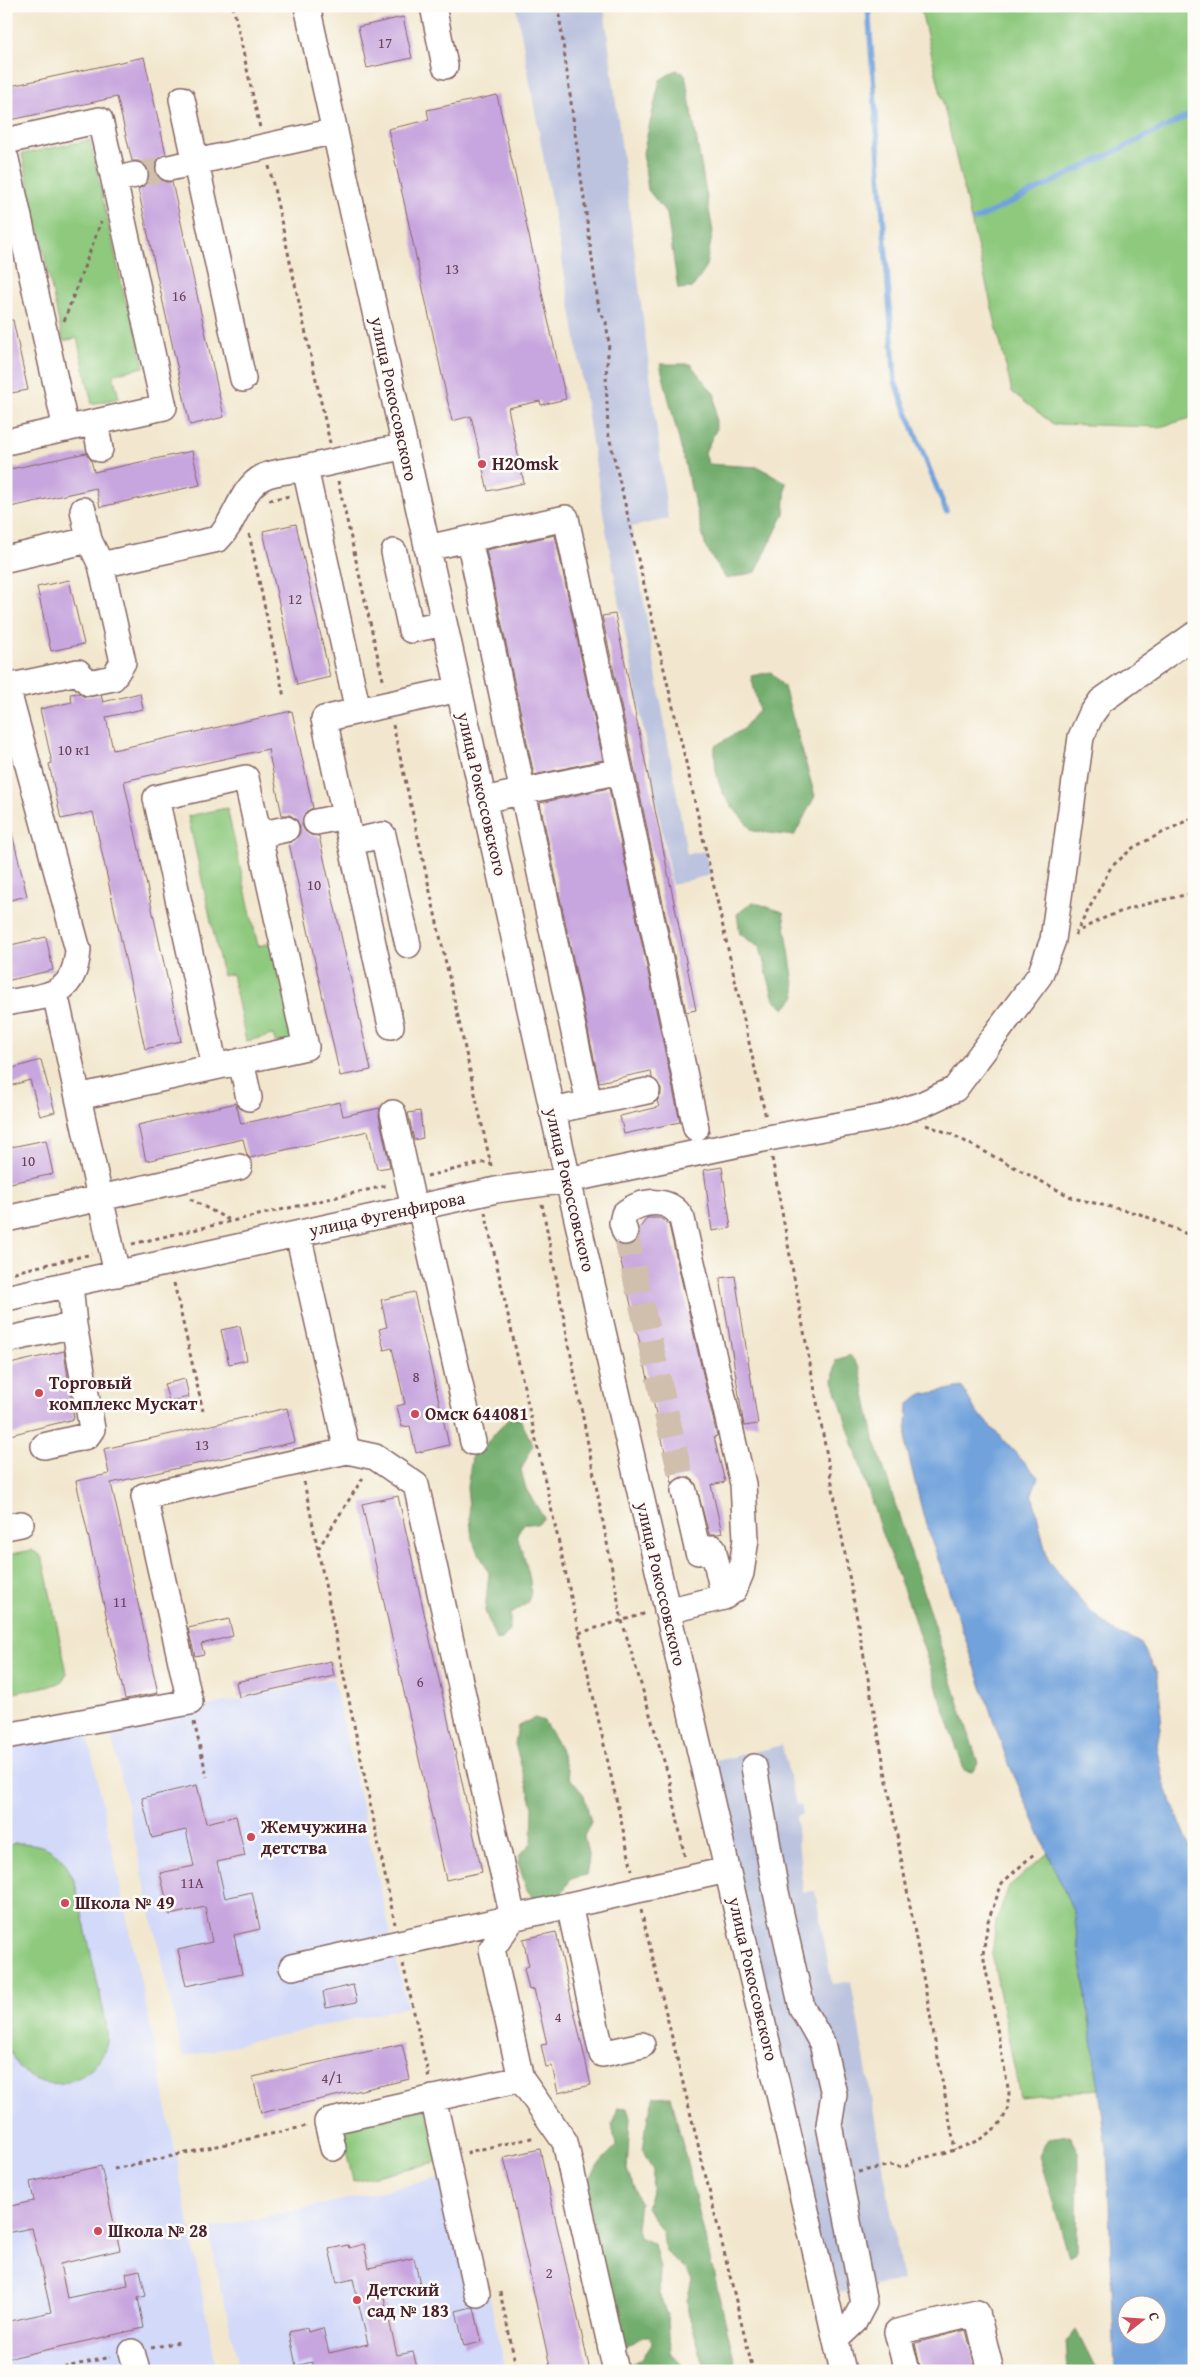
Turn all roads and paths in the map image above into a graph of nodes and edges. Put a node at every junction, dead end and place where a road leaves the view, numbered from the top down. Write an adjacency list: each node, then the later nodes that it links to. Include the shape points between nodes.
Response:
1 (234, 6): 9 (path)
2 (307, 6): 7 (street, улица Рокоссовского)
3 (433, 6): 5 (street)
4 (558, 6): 64 (path, via 599,310 606,322 610,344 606,375 608,432 741,1002)
5 (445, 66)
6 (182, 99): 11 (street)
7 (335, 131): 9 (street); 19 (street, улица Рокоссовского)
8 (6, 141): 13 (street, via 100,120)
9 (264, 146): 11 (street); 21 (path)
10 (6, 159): 17 (street)
11 (195, 162): 12 (street); 15 (street)
12 (169, 168)
13 (122, 182): 14 (path, via 97,230); 16 (street, via 164,407)
14 (64, 322)
15 (243, 379)
16 (94, 423): 17 (street); 20 (street)
17 (66, 429): 18 (street)
18 (6, 442)
19 (405, 446): 21 (street); 27 (street, улица Рокоссовского)
20 (100, 449)
21 (334, 461): 22 (street); 36 (path)
22 (307, 480): 23 (path); 23 (street, via 263,477 252,486); 37 (street)
23 (241, 506): 30 (street, via 218,539); 35 (path)
24 (83, 510): 26 (street)
25 (469, 539): 27 (street); 38 (street, via 566,518); 39 (street)
26 (89, 540): 29 (street); 30 (street)
27 (427, 548): 31 (street, улица Рокоссовского)
28 (394, 552): 31 (street, via 411,630)
29 (6, 559)
30 (101, 565): 33 (street, via 123,662 113,678 89,683 78,672)
31 (444, 623): 34 (street, улица Рокоссовского)
32 (1194, 635): 64 (street, улица Фугенфирова, via 1101,701 1091,715 1082,738 1053,940 1040,975 955,1089 884,1117)
33 (6, 686): 51 (street, via 78,950 70,982)
34 (459, 689): 36 (street); 40 (street, улица Рокоссовского)
35 (284, 697)
36 (388, 705): 37 (street); 65 (path)
37 (358, 711): 41 (street, via 324,719)
38 (620, 771): 39 (street); 63 (street)
39 (523, 791): 40 (street); 59 (street)
40 (483, 800): 60 (street, улица Рокоссовского)
41 (345, 816): 43 (street); 46 (street)
42 (1194, 817): 48 (path, via 1134,847 1111,867)
43 (316, 822)
44 (286, 829): 45 (street)
45 (259, 835): 54 (street, via 306,1047); 55 (street, via 246,778 156,798)
46 (351, 842): 50 (street, via 383,835); 53 (street)
47 (1194, 893): 48 (path, via 1135,906)
48 (1080, 930): 49 (path)
49 (1073, 938)
50 (408, 946)
51 (55, 992): 52 (street); 57 (street)
52 (6, 1003)
53 (391, 1026)
54 (241, 1061): 55 (street); 58 (street)
55 (215, 1067): 57 (street)
56 (647, 1090): 59 (street)
57 (78, 1097): 71 (street)
58 (250, 1098)
59 (589, 1103): 60 (street)
60 (552, 1111): 68 (street, улица Рокоссовского)
61 (393, 1113): 67 (street)
62 (917, 1122): 77 (path, via 950,1134 1073,1198 1140,1214)
63 (696, 1128)
64 (768, 1138): 68 (street, улица Фугенфирова); 118 (path)
65 (490, 1161): 67 (path); 70 (path)
66 (240, 1167): 69 (street)
67 (408, 1180): 72 (street); 74 (path)
68 (556, 1182): 70 (street, улица Фугенфирова); 95 (street, улица Рокоссовского); 96 (path, via 542,1210)
69 (162, 1184): 71 (street); 74 (path)
70 (488, 1192): 72 (street, улица Фугенфирова); 97 (path)
71 (100, 1198): 73 (street); 78 (street)
72 (417, 1208): 76 (street, улица Фугенфирова); 87 (street)
73 (6, 1219)
74 (232, 1221): 78 (path)
75 (624, 1232): 94 (street, via 624,1214 631,1208 650,1202 671,1206 682,1219 743,1484 746,1539 741,1573 734,1590)
76 (298, 1234): 80 (street, улица Фугенфирова); 89 (street)
77 (1194, 1237)
78 (112, 1249): 79 (path); 80 (street)
79 (6, 1274)
80 (117, 1274): 82 (street, улица Фугенфирова)
81 (172, 1275): 86 (path)
82 (70, 1284): 83 (street, улица Фугенфирова); 84 (street)
83 (6, 1298)
84 (74, 1325): 85 (street); 88 (street, via 92,1429 87,1436)
85 (6, 1340)
86 (203, 1411)
87 (473, 1442)
88 (44, 1446)
89 (347, 1451): 90 (street); 91 (street)
90 (375, 1457): 93 (path); 109 (street, via 416,1485)
91 (300, 1462): 93 (path); 98 (street, via 144,1496)
92 (684, 1491): 94 (street, via 698,1552 713,1548)
93 (318, 1549): 110 (path)
94 (724, 1598): 95 (street)
95 (667, 1609): 96 (path); 103 (street, улица Рокоссовского)
96 (622, 1621): 97 (path); 104 (path, via 670,1781)
97 (579, 1633): 105 (path)
98 (190, 1702): 99 (street); 101 (path)
99 (6, 1736)
100 (754, 1767): 106 (street)
101 (207, 1777)
102 (1036, 1852): 118 (path, via 1002,1883 988,1921 983,1954 1009,2092 1007,2112 998,2126 979,2140)
103 (727, 1870): 104 (street); 107 (street, улица Рокоссовского)
104 (689, 1878): 105 (street)
105 (636, 1890): 108 (street); 126 (path)
106 (776, 1892): 107 (street); 121 (street, via 802,2008 822,2043 834,2094 829,2125)
107 (735, 1901): 123 (street, улица Рокоссовского)
108 (569, 1905): 109 (street); 112 (street, via 602,2054)
109 (513, 1918): 110 (street); 113 (street, via 492,1949)
110 (399, 1944): 111 (street); 114 (path)
111 (292, 1968)
112 (642, 2045)
113 (521, 2078): 114 (street); 125 (street, via 565,2142)
114 (433, 2098): 115 (street); 122 (street)
115 (327, 2122): 117 (street); 120 (path)
116 (544, 2135): 119 (path, via 468,2152)
117 (333, 2148)
118 (955, 2150): 121 (path, via 915,2160 906,2166 891,2165 851,2173)
119 (470, 2162)
120 (114, 2169)
121 (840, 2181): 123 (street, via 864,2303 854,2322)
122 (487, 2290): 124 (path)
123 (836, 2339): 127 (street, улица Рокоссовского)
124 (517, 2371)
125 (616, 2371)
126 (753, 2371)
127 (844, 2371)
128 (907, 2371): 129 (street, via 897,2332 977,2312)
129 (991, 2371)

